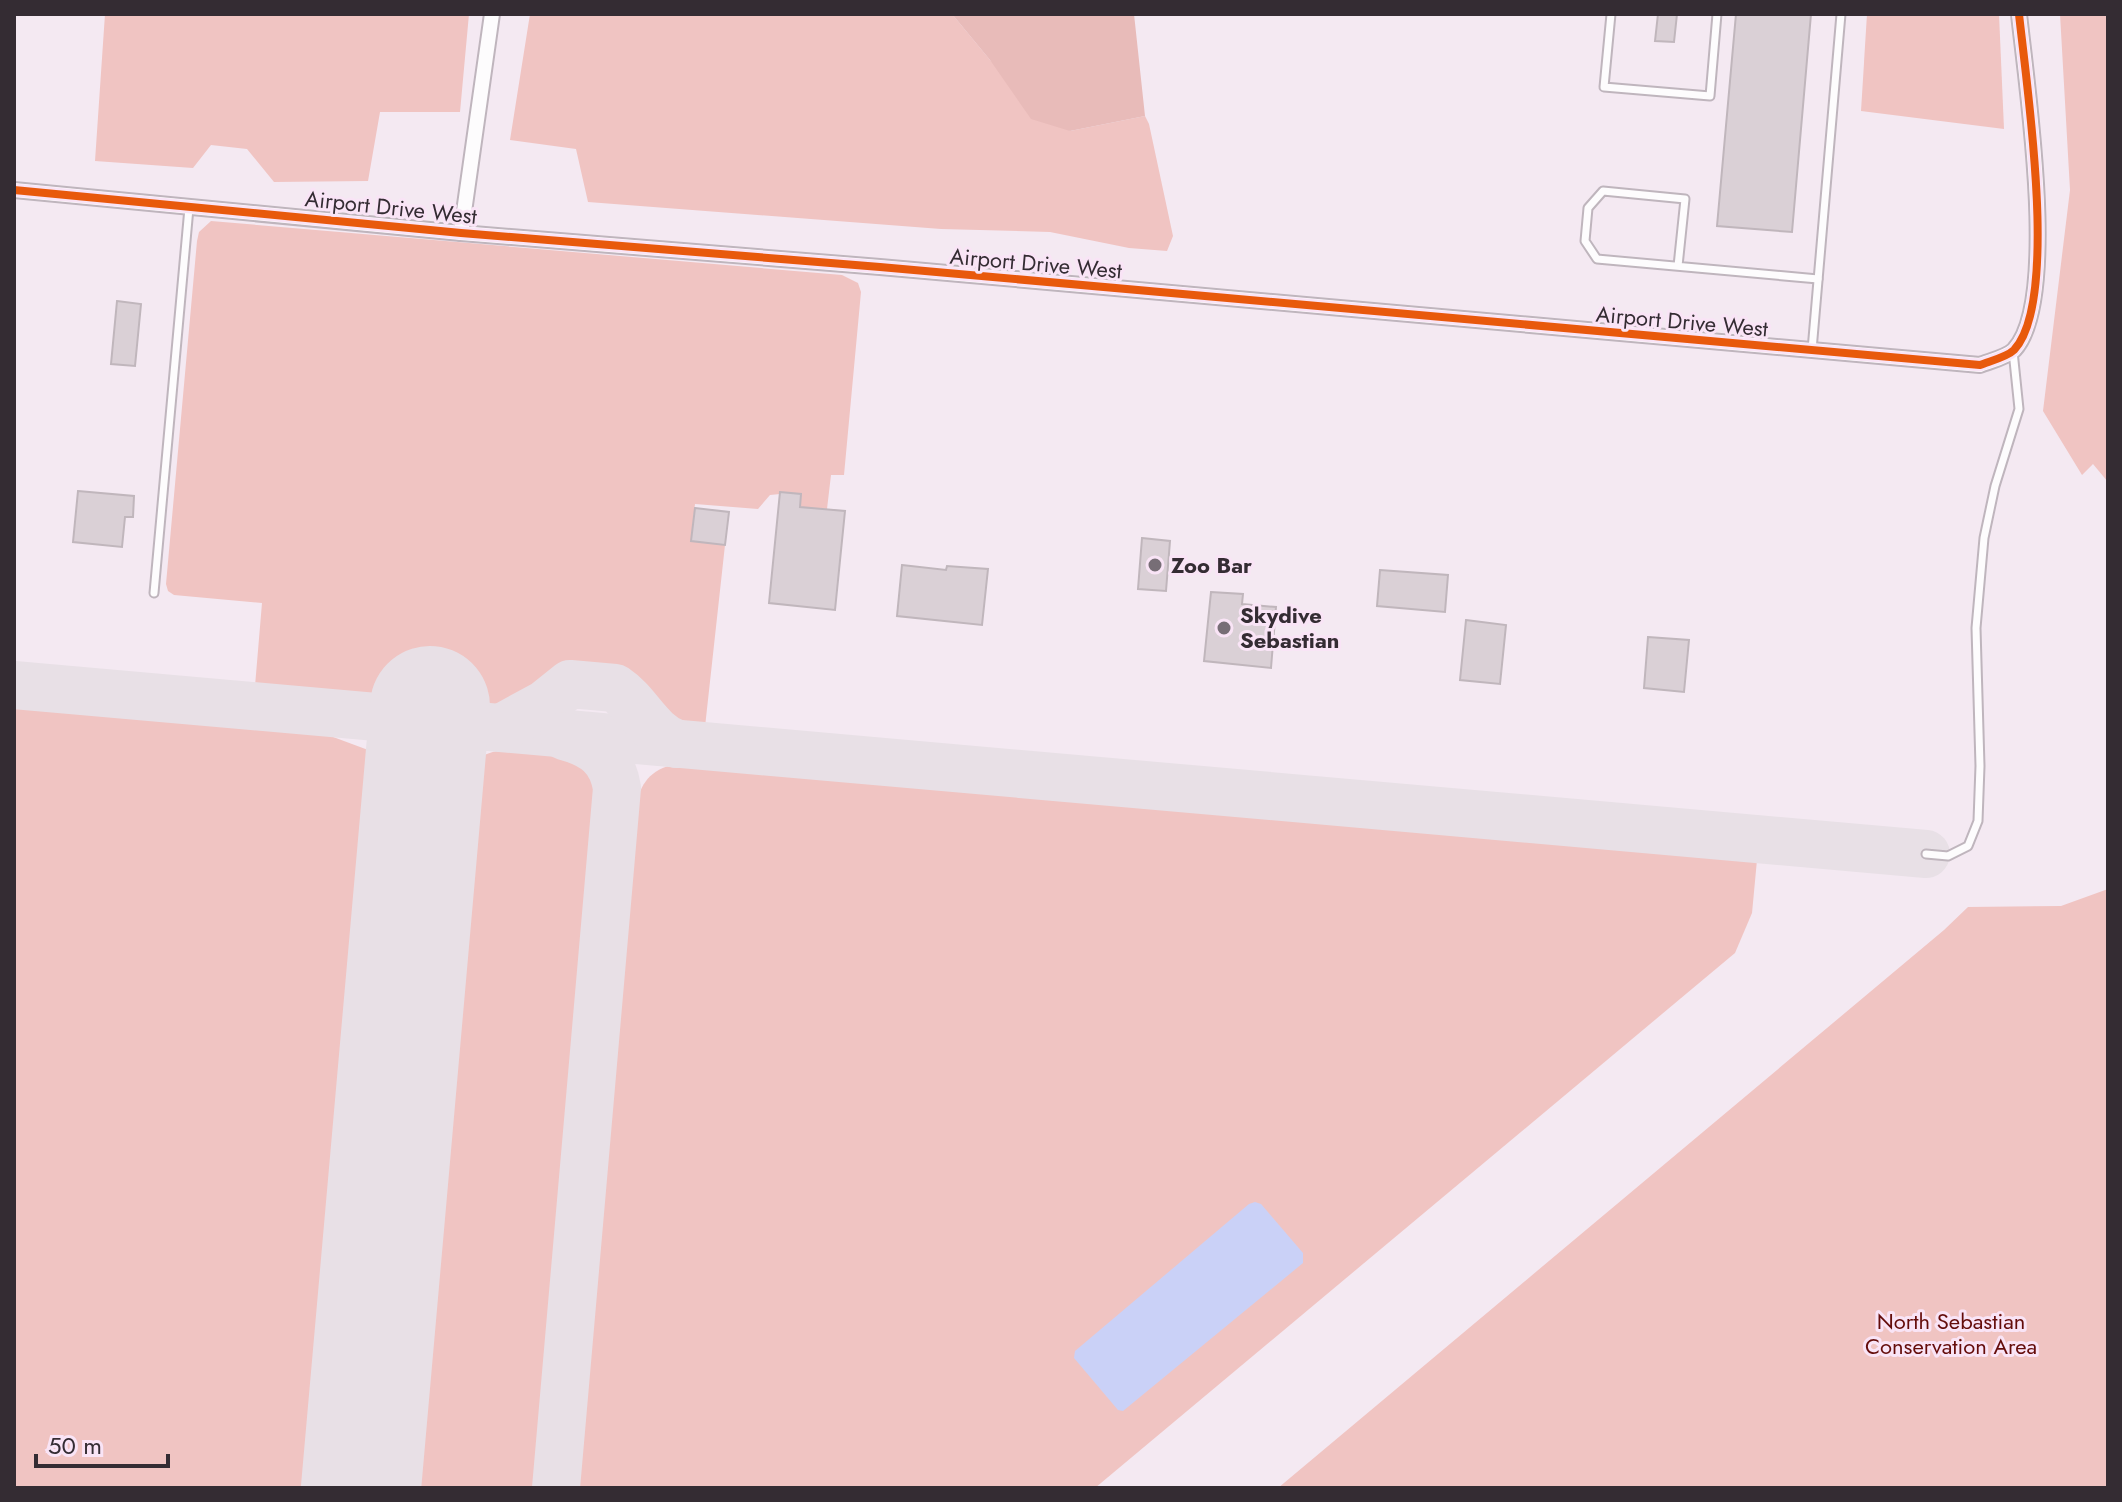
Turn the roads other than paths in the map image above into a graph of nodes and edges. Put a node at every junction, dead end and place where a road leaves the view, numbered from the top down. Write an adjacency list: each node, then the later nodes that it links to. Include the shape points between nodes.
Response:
1 (492, 14): 8 (street)
2 (1611, 14): 3 (lane, via 1604,87 1710,96)
3 (1717, 14)
4 (1841, 14): 10 (lane)
5 (2019, 14): 12 (street, via 2037,188 2036,276 2031,316)
6 (14, 190): 7 (street, Airport Drive West)
7 (189, 206): 8 (street, Airport Drive West); 13 (lane)
8 (461, 233): 11 (street, Airport Drive West)
9 (1678, 266): 9 (lane, via 1597,259 1585,241 1588,208 1603,191 1685,199); 10 (lane)
10 (1818, 279): 11 (lane)
11 (1812, 350): 12 (street, Airport Drive West, via 1980,365)
12 (2013, 351): 14 (lane, via 2019,409 1984,538 1976,628 1978,821 1968,846 1948,856)
13 (154, 593)
14 (1926, 854)

